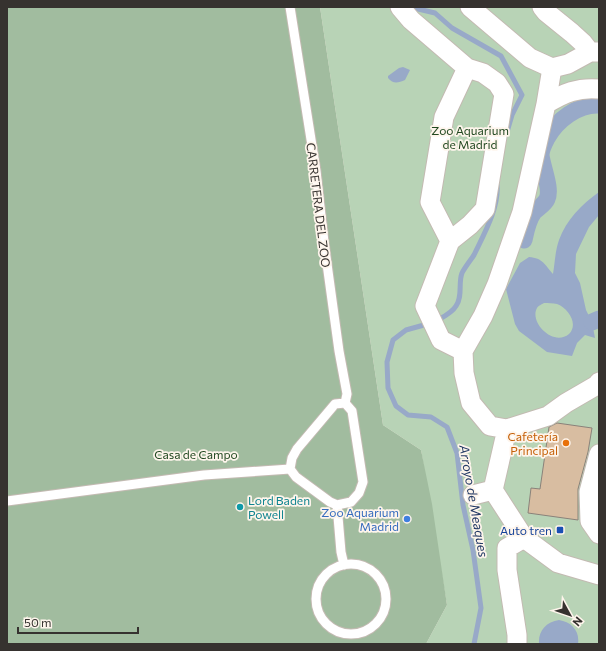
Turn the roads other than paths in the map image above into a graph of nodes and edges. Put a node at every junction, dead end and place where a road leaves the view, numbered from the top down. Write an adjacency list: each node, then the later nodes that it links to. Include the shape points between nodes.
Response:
1 (290, 7): 13 (lane, CARRETERA DEL ZOO, via 347,394)
2 (400, 7): 6 (street)
3 (470, 7): 7 (street, via 530,58)
4 (542, 7): 5 (street)
5 (594, 52): 7 (street)
6 (467, 68): 10 (street, via 444,117 430,202); 10 (street, via 497,83 504,94 485,209 470,226)
7 (552, 68): 9 (street)
8 (599, 89): 9 (street, via 588,88 564,93)
9 (546, 104): 11 (street, via 522,212 497,284)
10 (450, 241): 11 (street, via 425,306 441,340)
11 (463, 352): 14 (street, via 464,373 471,403 490,426)
12 (598, 388): 14 (street, via 566,403 548,416)
13 (345, 403): 16 (lane, via 335,404 320,421 297,449); 20 (lane, via 352,411 363,482 359,493 351,502)
14 (507, 429): 17 (street)
15 (599, 454): 21 (street, via 589,492 590,521)
16 (290, 469): 19 (lane, via 204,475); 20 (lane, via 296,477)
17 (493, 490): 18 (street); 22 (street)
18 (473, 495)
19 (7, 501)
20 (337, 505): 23 (lane)
21 (599, 534)
22 (524, 538): 24 (street, via 558,563); 27 (street, via 507,548 507,570)
23 (344, 565): 25 (lane, via 355,564 375,574 386,594 386,605 376,625); 25 (lane, via 325,575 319,584 316,605 320,616 335,631)
24 (599, 575)
25 (358, 634): 26 (lane)
26 (359, 644)
27 (517, 644)

